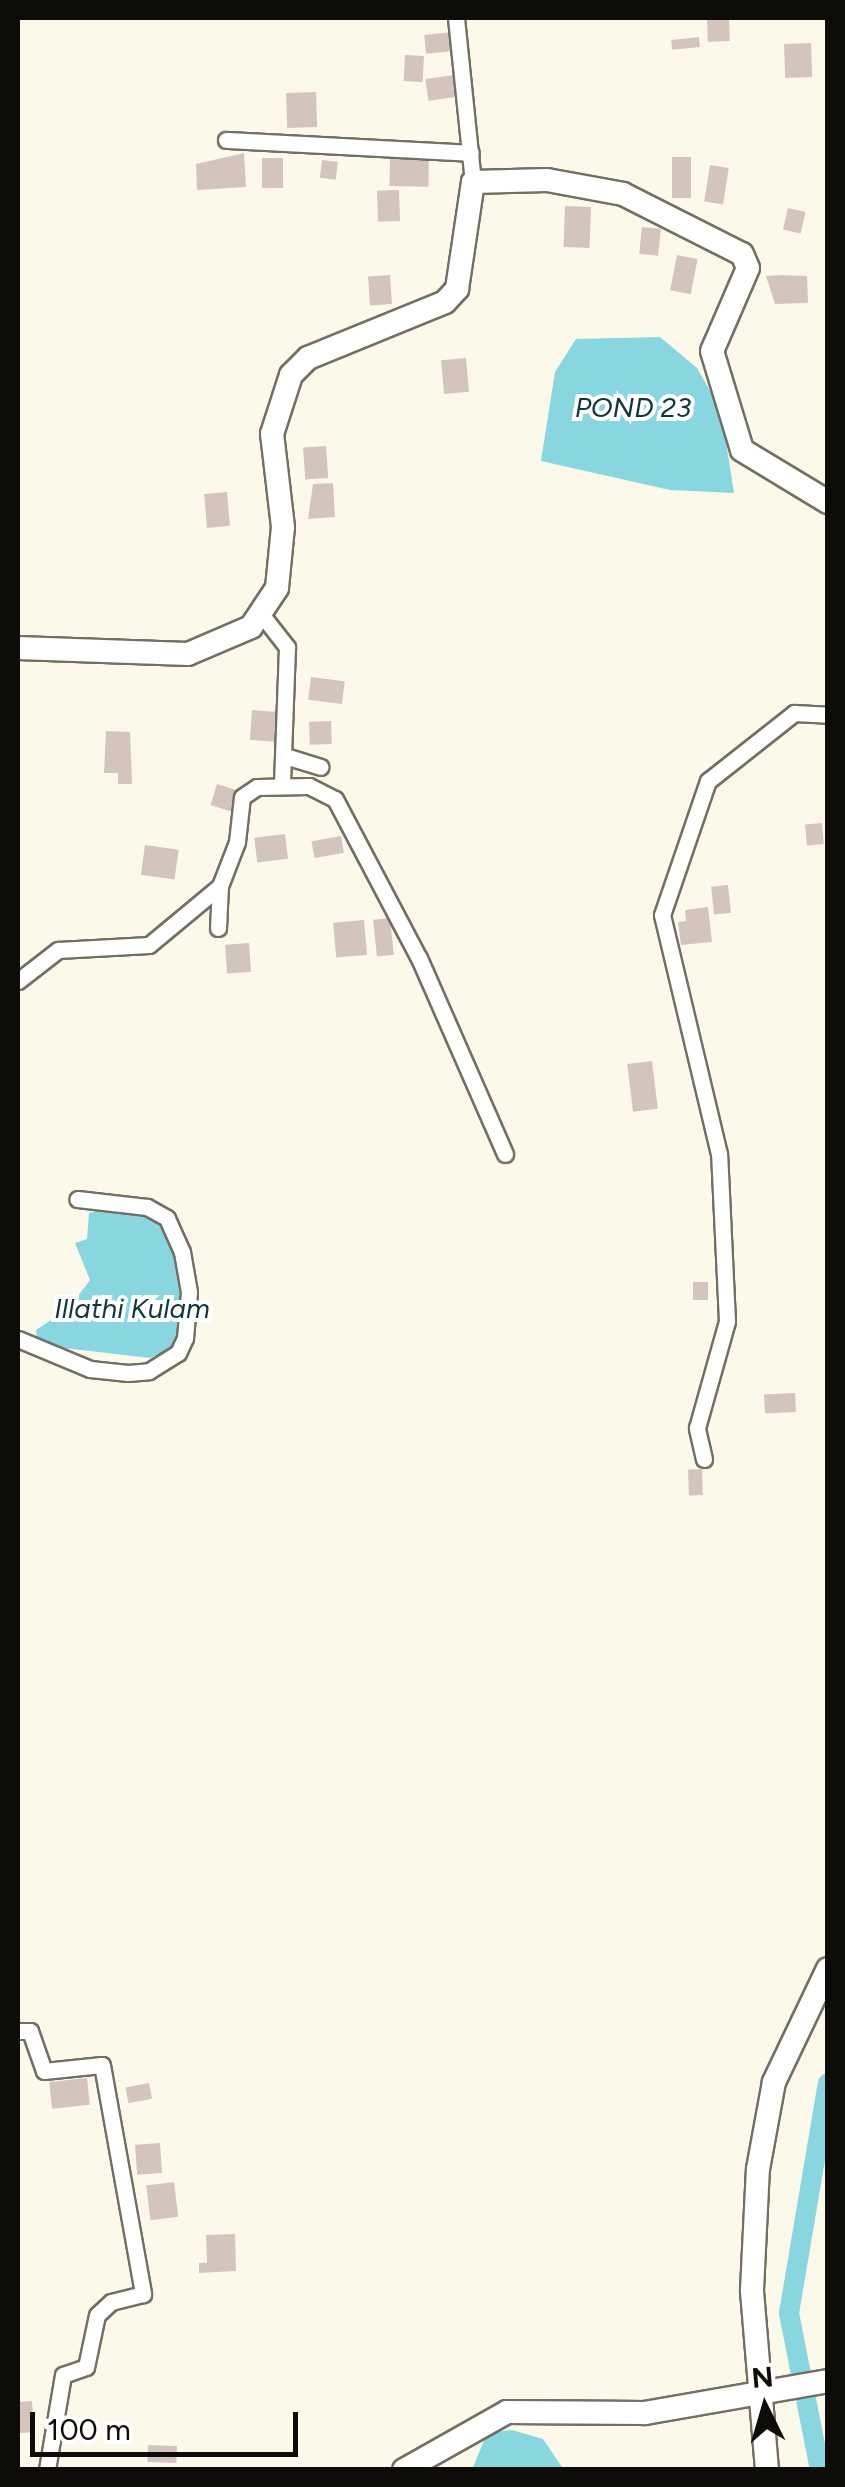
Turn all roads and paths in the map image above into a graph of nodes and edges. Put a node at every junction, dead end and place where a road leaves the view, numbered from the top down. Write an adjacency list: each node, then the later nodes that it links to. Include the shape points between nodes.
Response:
1 (456, 18): 3 (street)
2 (226, 140): 3 (street)
3 (471, 153): 4 (street)
4 (473, 182): 5 (main road, via 547,180 623,194 742,254 748,268 712,350 742,450); 6 (main road, via 457,289 446,302 308,358 291,375 272,434 283,528 275,600)
5 (828, 502)
6 (262, 615): 7 (main road, via 251,627 188,654); 9 (street, via 287,647)
7 (18, 648)
8 (828, 715): 18 (street, via 794,713 708,781 662,915 720,1154 727,1321 697,1428)
9 (285, 756): 10 (street); 11 (street)
10 (320, 767)
11 (282, 784): 12 (street, via 242,797 237,842); 15 (street, via 310,786 335,799 419,958)
12 (220, 886): 13 (street); 14 (street, via 149,945 58,950)
13 (218, 928)
14 (18, 981)
15 (505, 1154)
16 (76, 1199): 17 (street, via 147,1207 166,1218 182,1252 189,1292 185,1338 178,1353 148,1371 128,1373 90,1369)
17 (18, 1340)
18 (704, 1459)
19 (828, 1969): 22 (main road, via 774,2082 758,2169 752,2290)
20 (18, 2031): 23 (street, via 30,2031 44,2070 102,2066 143,2294 111,2302 97,2315 86,2368 63,2375)
21 (828, 2382): 22 (main road)
22 (763, 2389): 24 (main road, via 645,2412 507,2412); 25 (main road)
23 (48, 2470)
24 (404, 2470)
25 (768, 2470)

